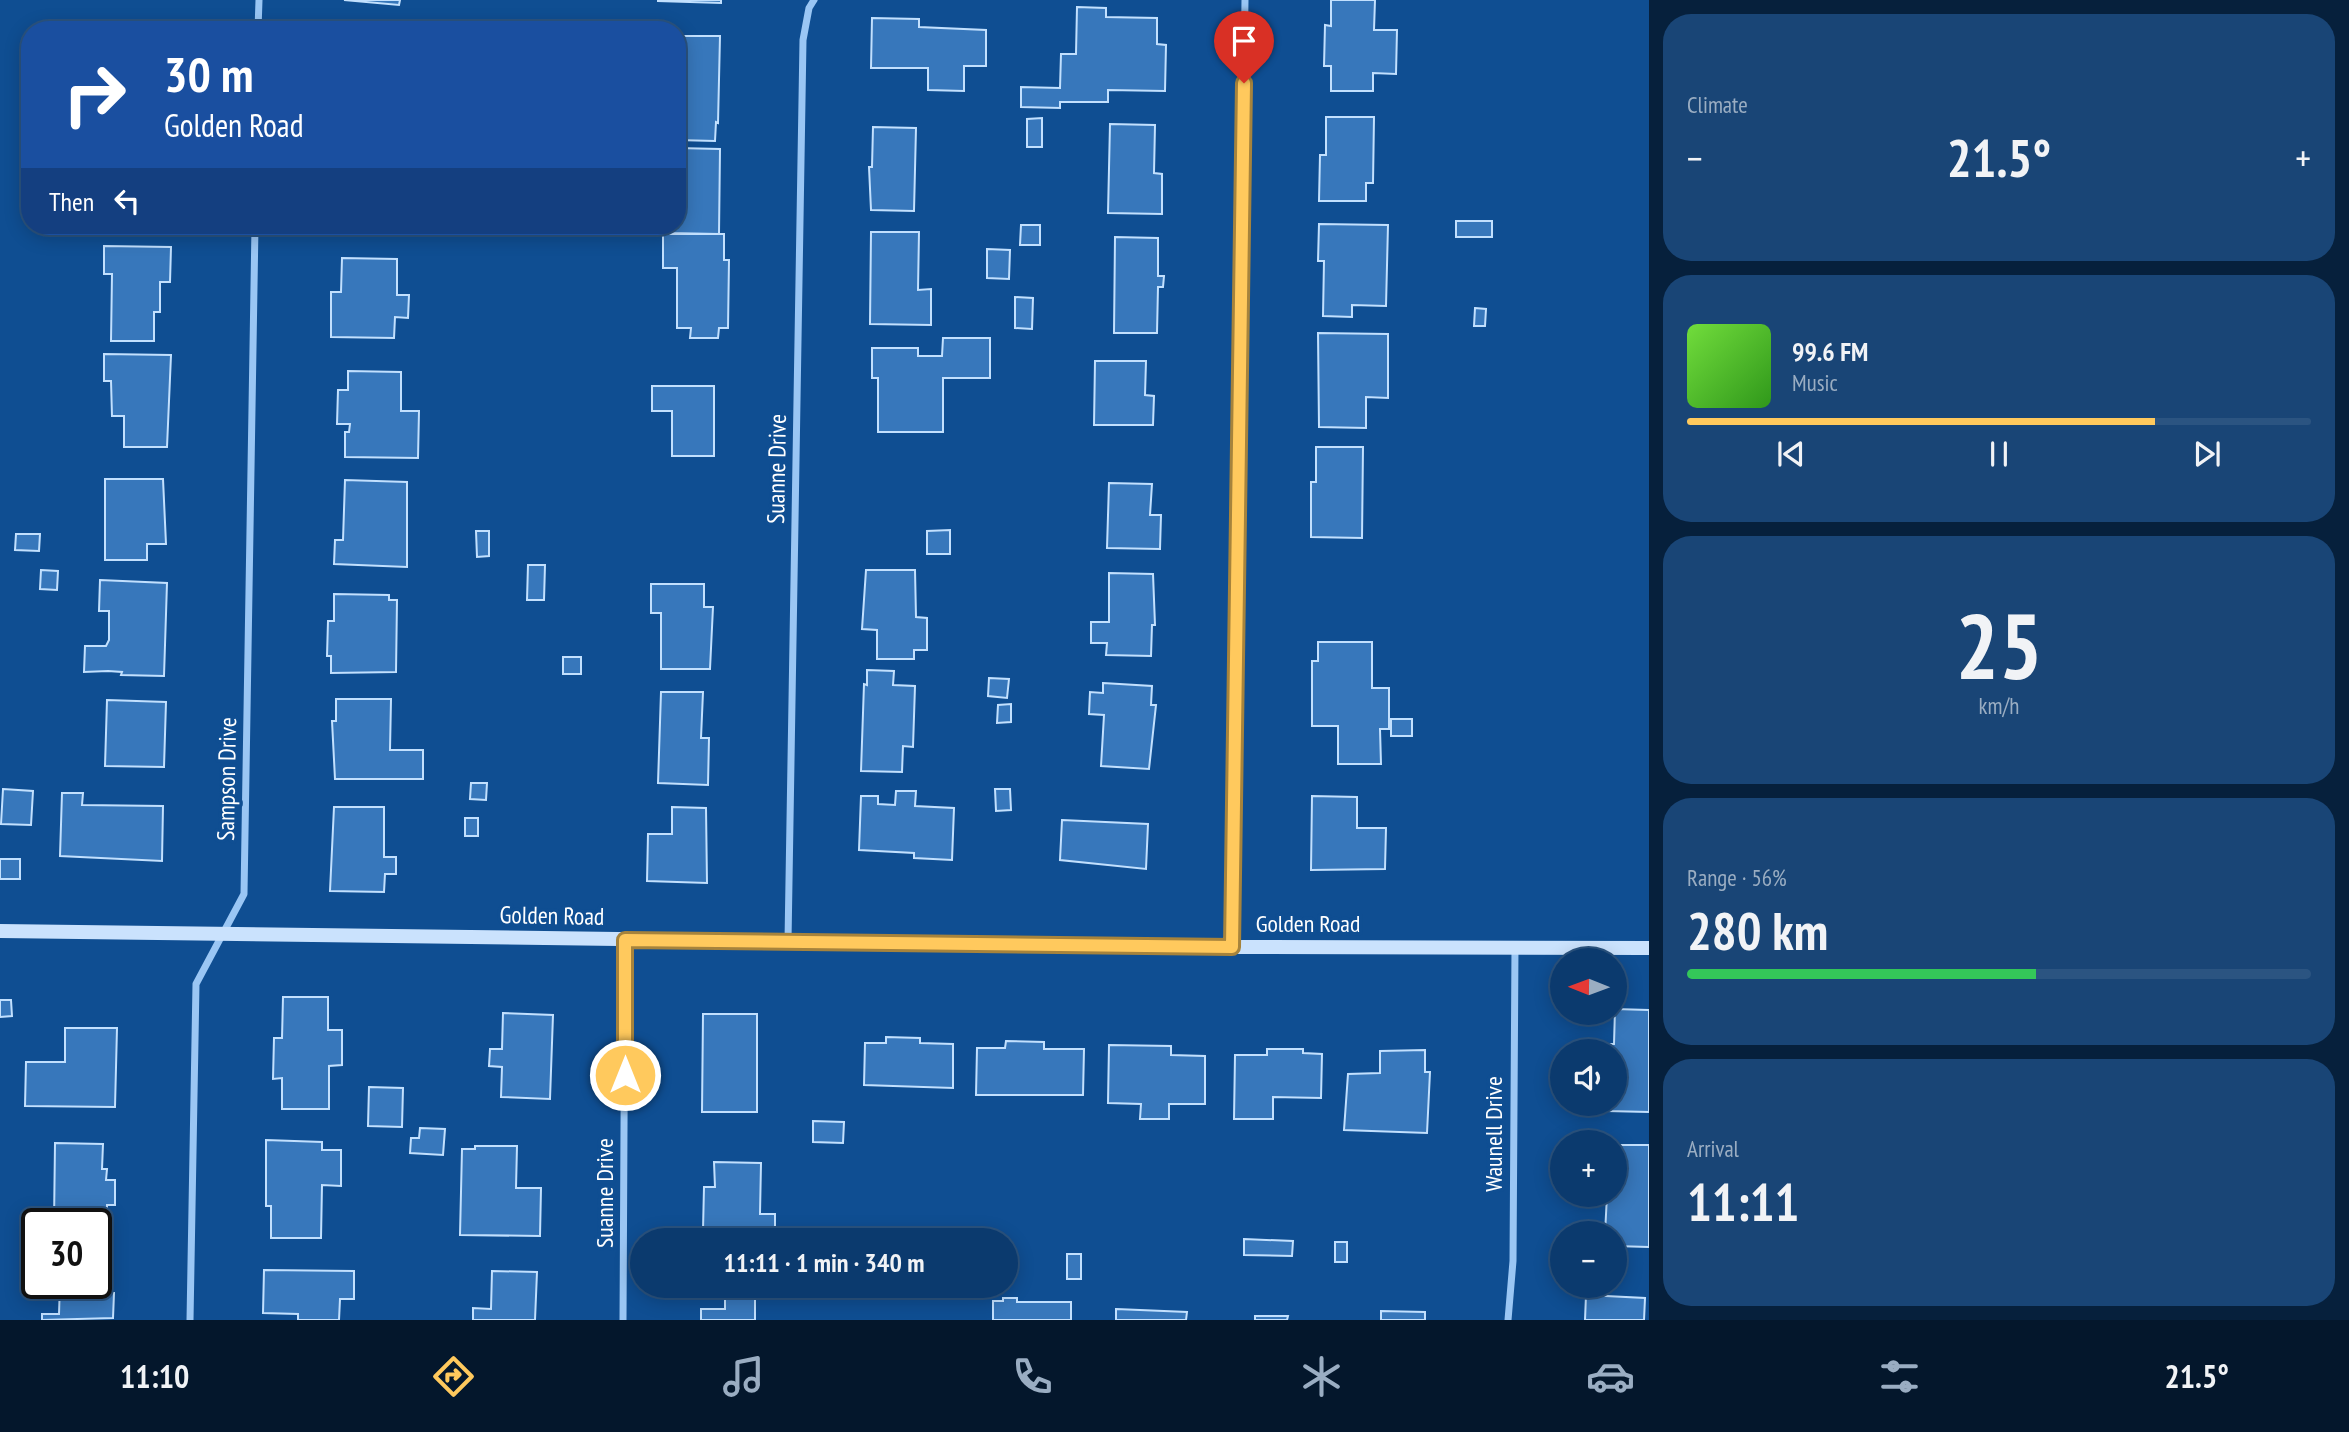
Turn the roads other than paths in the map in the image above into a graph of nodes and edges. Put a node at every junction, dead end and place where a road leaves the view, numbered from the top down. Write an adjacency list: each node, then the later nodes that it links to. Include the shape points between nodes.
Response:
1 (259, 0): 4 (street)
2 (814, 0): 9 (street, Suanne Drive, via 803,40)
3 (1245, 0): 10 (street)
4 (258, 21)
5 (255, 235): 7 (street, Sampson Drive, via 244,894)
6 (0, 931): 7 (street, Golden Road)
7 (222, 935): 8 (street, Golden Road); 13 (street, Sampson Drive, via 195,984)
8 (625, 940): 9 (street, Golden Road); 14 (street, Suanne Drive)
9 (788, 942): 10 (street, Golden Road)
10 (1232, 947): 11 (street, Golden Road)
11 (1515, 947): 12 (street, Golden Road); 15 (street, Waunell Drive, via 1513,1261)
12 (1649, 948)
13 (190, 1320)
14 (623, 1320)
15 (1508, 1320)

